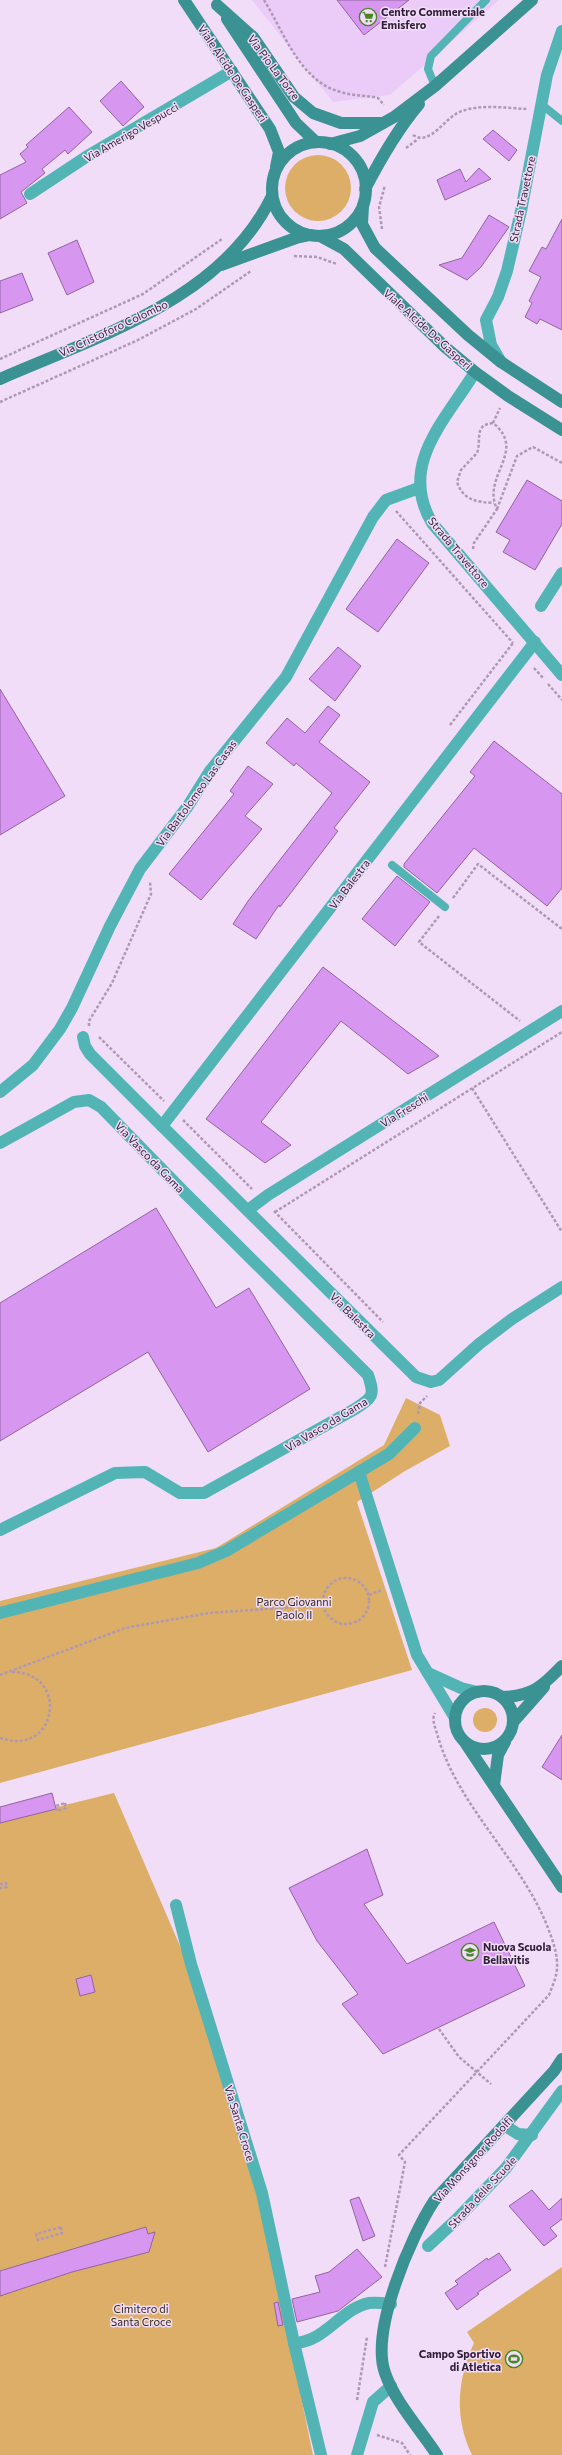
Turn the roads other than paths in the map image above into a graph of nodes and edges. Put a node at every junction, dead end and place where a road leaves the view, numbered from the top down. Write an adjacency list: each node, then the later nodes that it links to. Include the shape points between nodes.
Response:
1 (184, 0): 6 (main road, Viale Alcide De Gasperi)
2 (486, 0): 7 (lane, via 431,56 428,69)
3 (532, 0): 7 (main road)
4 (215, 2): 10 (main road, Via Pio La Torre, via 253,37 294,97 313,112 341,123); 11 (main road, via 296,123)
5 (562, 31): 8 (street, Strada Travettore)
6 (232, 71): 13 (main road, Viale Alcide De Gasperi, via 270,129 279,152); 15 (street, Via Amerigo Vespucci, via 86,157)
7 (434, 86): 10 (main road); 14 (main road, via 402,125)
8 (537, 107): 9 (lane); 20 (street, Strada Travettore, via 521,211 507,271 486,320 491,345)
9 (562, 121)
10 (384, 123): 12 (main road, via 360,136)
11 (316, 142): 12 (main road, Viale Alcide De Gasperi); 13 (main road, Viale Alcide De Gasperi, via 287,154)
12 (330, 144): 14 (main road, Viale Alcide De Gasperi, via 342,148 359,165)
13 (275, 171): 16 (main road, Viale Alcide De Gasperi)
14 (365, 189): 17 (main road, Viale Alcide De Gasperi)
15 (30, 194)
16 (272, 196): 18 (main road, Viale Alcide De Gasperi, via 276,210 285,222 297,231); 19 (main road, Via Cristoforo Colombo, via 261,216)
17 (362, 205): 18 (main road, Viale Alcide De Gasperi, via 349,225 336,233); 20 (main road, Viale Alcide De Gasperi, via 362,224 375,248 441,311)
18 (315, 236): 19 (main road, Via Cristoforo Colombo, via 296,238); 21 (main road, Viale Alcide De Gasperi, via 344,249 445,347)
19 (220, 265): 22 (main road, Via Cristoforo Colombo, via 187,291 146,315)
20 (502, 362): 23 (main road, Viale Alcide De Gasperi)
21 (475, 372): 24 (main road, Viale Alcide De Gasperi); 25 (street, Strada Travettore, via 426,451 421,465)
22 (0, 379)
23 (562, 402)
24 (562, 430)
25 (419, 488): 28 (street, Strada Travettore, via 432,523); 34 (street, Via Bartolomeo Las Casas, via 386,500 362,533 286,677 210,772 188,806 140,869 60,1029 33,1065)
26 (562, 573): 27 (street)
27 (541, 606)
28 (535, 642): 29 (street, Strada Travettore); 35 (street, Via Balestra)
29 (562, 675)
30 (392, 865): 31 (lane)
31 (445, 907)
32 (562, 1010): 37 (street, Via Freschi)
33 (88, 1034): 35 (street, Via Balestra, via 85,1046 90,1054)
34 (0, 1092)
35 (162, 1126): 37 (street, Via Balestra)
36 (0, 1143): 41 (street, Via Vasco da Gama, via 74,1102 89,1100 101,1107 368,1375 373,1391 370,1399 355,1409 204,1493 180,1493 145,1472 115,1473)
37 (248, 1210): 38 (street, Via Balestra, via 416,1377 424,1381 439,1380 485,1340)
38 (562, 1287)
39 (415, 1428): 40 (street, via 389,1454)
40 (359, 1472): 42 (street, via 213,1557 198,1563); 44 (street, via 417,1655)
41 (0, 1530)
42 (0, 1613)
43 (562, 1666): 45 (main road)
44 (428, 1673): 46 (street, via 461,1688); 48 (street)
45 (551, 1678): 47 (main road, via 538,1689 521,1696); 49 (main road, via 533,1702)
46 (477, 1692): 47 (main road, via 490,1692); 48 (main road, via 461,1701)
47 (502, 1697): 49 (main road, via 509,1703)
48 (455, 1718): 51 (main road, via 460,1737)
49 (514, 1721): 50 (main road, via 510,1735)
50 (505, 1741): 51 (main road, via 500,1746 486,1750 479,1750); 52 (main road, via 498,1755)
51 (466, 1744): 52 (main road)
52 (494, 1785): 53 (main road)
53 (562, 1887)
54 (176, 1905): 61 (street, Via Santa Croce, via 191,1964 262,2194)
55 (562, 2059): 57 (main road, Via Monsignor Rodolfi)
56 (562, 2091): 58 (street, Strada delle Scuole)
57 (504, 2125): 58 (street, via 518,2134); 60 (main road, Via Monsignor Rodolfi, via 450,2182 421,2221 406,2254)
58 (532, 2135): 59 (street, Strada delle Scuole, via 488,2188)
59 (428, 2246)
60 (390, 2304): 61 (street, via 374,2302 362,2305 313,2340); 62 (main road, Via Monsignor Rodolfi, via 382,2354 383,2368)
61 (294, 2343): 63 (street, Via Santa Croce)
62 (391, 2386): 64 (street, via 373,2402); 65 (main road, Via Monsignor Rodolfi)
63 (321, 2455)
64 (357, 2455)
65 (437, 2455)

